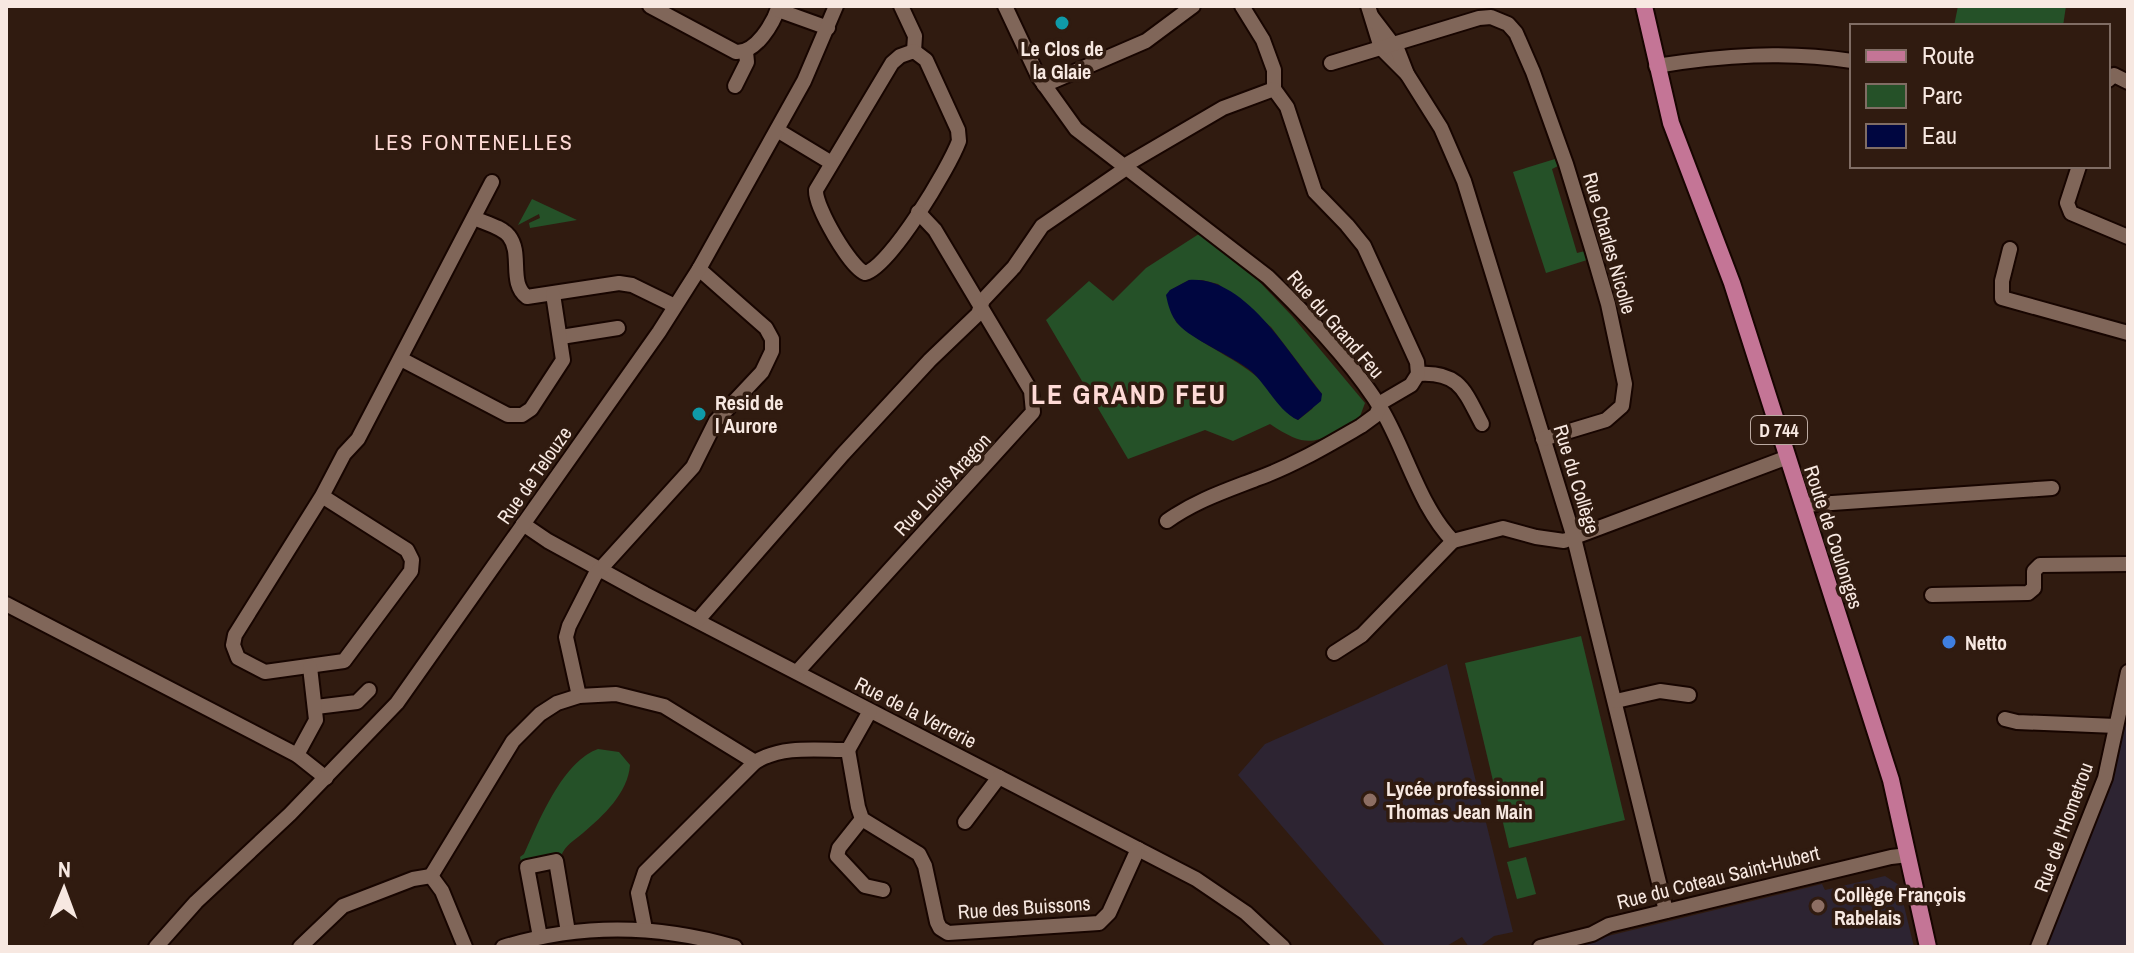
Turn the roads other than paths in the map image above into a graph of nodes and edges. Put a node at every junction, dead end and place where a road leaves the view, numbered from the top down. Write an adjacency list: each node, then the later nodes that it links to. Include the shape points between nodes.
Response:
1 (650, 6): 14 (street)
2 (836, 6): 11 (street, Rue de Telouze)
3 (901, 6): 13 (street, via 915,36)
4 (1005, 6): 20 (street, Rue du Grand Feu)
5 (1193, 6): 20 (street, via 1146,41)
6 (1242, 6): 22 (street, via 1263,40 1274,70)
7 (1644, 6): 17 (main road, Route de Coulonges / D 744)
8 (778, 8): 11 (street); 14 (street, via 756,45)
9 (1370, 12): 12 (street, Rue du Collège)
10 (1501, 13): 12 (street, Rue Charles Nicolle); 43 (street, Rue Charles Nicolle, via 1533,72 1566,164 1608,304 1625,384 1622,406 1606,420)
11 (828, 28): 23 (street, Rue de Telouze)
12 (1387, 46): 16 (street, Rue Charles Nicolle); 43 (street, Rue du Collège, via 1403,60 1464,181)
13 (914, 51): 24 (street, via 892,63); 28 (street, via 926,60 959,136)
14 (741, 52): 21 (street, via 747,62)
15 (1850, 61): 17 (street, via 1741,54)
16 (1331, 63)
17 (1656, 66): 44 (main road, Route de Coulonges / D 744, via 1678,144 1732,283)
18 (2110, 78): 19 (street, via 2114,75)
19 (2128, 82)
20 (1044, 85): 25 (street, Rue du Grand Feu, via 1069,122)
21 (735, 86)
22 (1274, 89): 25 (street, via 1223,108); 40 (street, via 1287,107 1315,192 1364,246)
23 (777, 130): 24 (street); 32 (street, Rue de Telouze)
24 (830, 162): 28 (street, via 816,200 861,272 873,271 894,249)
25 (1126, 167): 35 (street, via 1042,226); 41 (street, Rue du Grand Feu, via 1268,277)
26 (2078, 168): 30 (street, via 2067,203 2071,213)
27 (492, 182): 29 (street)
28 (918, 212): 35 (street, Rue Louis Aragon, via 935,230)
29 (474, 218): 33 (street, via 509,236 522,294); 39 (street)
30 (2128, 237)
31 (2010, 249): 37 (street, via 2002,298)
32 (699, 269): 34 (street, Rue de Telouze); 53 (street, via 766,328 772,351 716,421 693,467)
33 (553, 294): 34 (street, via 619,283); 38 (street)
34 (675, 306): 49 (street, Rue de Telouze)
35 (980, 306): 56 (street); 59 (street, Rue Louis Aragon, via 1031,391 1030,418)
36 (618, 328): 38 (street)
37 (2128, 333)
38 (561, 337): 39 (street, via 559,368 531,409 517,416)
39 (401, 359): 46 (street)
40 (1418, 374): 41 (street); 42 (street, via 1438,373 1456,380)
41 (1379, 407): 48 (street, via 1376,415 1319,449); 51 (street, Rue du Grand Feu, via 1436,522)
42 (1482, 424)
43 (1543, 439): 50 (street, Rue du Collège)
44 (1788, 457): 47 (main road, Route de Coulonges / D 744); 50 (street)
45 (2052, 488): 47 (street)
46 (322, 496): 58 (street, via 233,640 238,658 265,672); 58 (street, via 407,550 412,566 349,657)
47 (1803, 505): 77 (main road, Route de Coulonges / D 744, via 1891,780)
48 (1167, 521)
49 (523, 524): 53 (street, Rue de la Verrerie); 73 (street, Rue de Telouze, via 397,703)
50 (1574, 538): 51 (street, via 1552,540 1503,528); 64 (street, Rue du Collège)
51 (1453, 541): 57 (street, via 1362,635)
52 (2128, 564): 54 (street, via 2040,565 2028,593)
53 (600, 569): 56 (street, Rue de la Verrerie); 63 (street, via 566,637)
54 (1932, 595)
55 (6, 604): 70 (street)
56 (698, 620): 59 (street, Rue de la Verrerie)
57 (1334, 653)
58 (310, 667): 65 (street)
59 (797, 672): 66 (street, Rue de la Verrerie)
60 (2128, 672): 68 (street, Rue de l'Hometrou)
61 (369, 690): 65 (street, via 357,702)
62 (1689, 695): 64 (street, via 1660,691)
63 (579, 696): 71 (street, via 616,694 664,706); 78 (street, via 540,714 513,741)
64 (1616, 701): 81 (street, Rue du Collège)
65 (316, 707): 70 (street, via 315,724)
66 (870, 711): 69 (street); 72 (street, Rue de la Verrerie)
67 (2005, 719): 68 (street)
68 (2116, 726): 96 (street, Rue de l'Hometrou, via 2101,789)
69 (848, 750): 71 (street, via 789,750); 74 (street)
70 (297, 755): 73 (street)
71 (755, 762): 82 (street, via 645,872 638,893)
72 (999, 777): 75 (street); 76 (street, Rue de la Verrerie)
73 (326, 778): 80 (street, Rue de Telouze)
74 (862, 819): 76 (street, Rue des Buissons, via 919,854 937,922 948,933 1099,923 1109,913); 79 (street, via 837,856 865,886)
75 (965, 822)
76 (1138, 849): 93 (street, Rue de la Verrerie, via 1214,891)
77 (1908, 855): 81 (street, Rue du Coteau Saint-Hubert); 95 (main road, Route de Coulonges / D 744)
78 (431, 876): 88 (street, via 343,906); 89 (street)
79 (883, 890)
80 (188, 911): 86 (street, Rue de Telouze); 87 (street, Rue de Telouze)
81 (1666, 911): 94 (street, Rue du Coteau Saint-Hubert)
82 (645, 929): 83 (street); 92 (street)
83 (584, 930): 84 (street); 91 (street)
84 (568, 932): 85 (street); 85 (street, via 556,861 527,867)
85 (540, 937): 90 (street)
86 (147, 947)
87 (156, 947)
88 (300, 947)
89 (465, 947)
90 (503, 947)
91 (588, 947)
92 (735, 947)
93 (1283, 947)
94 (1540, 947)
95 (1928, 947)
96 (2038, 947)

